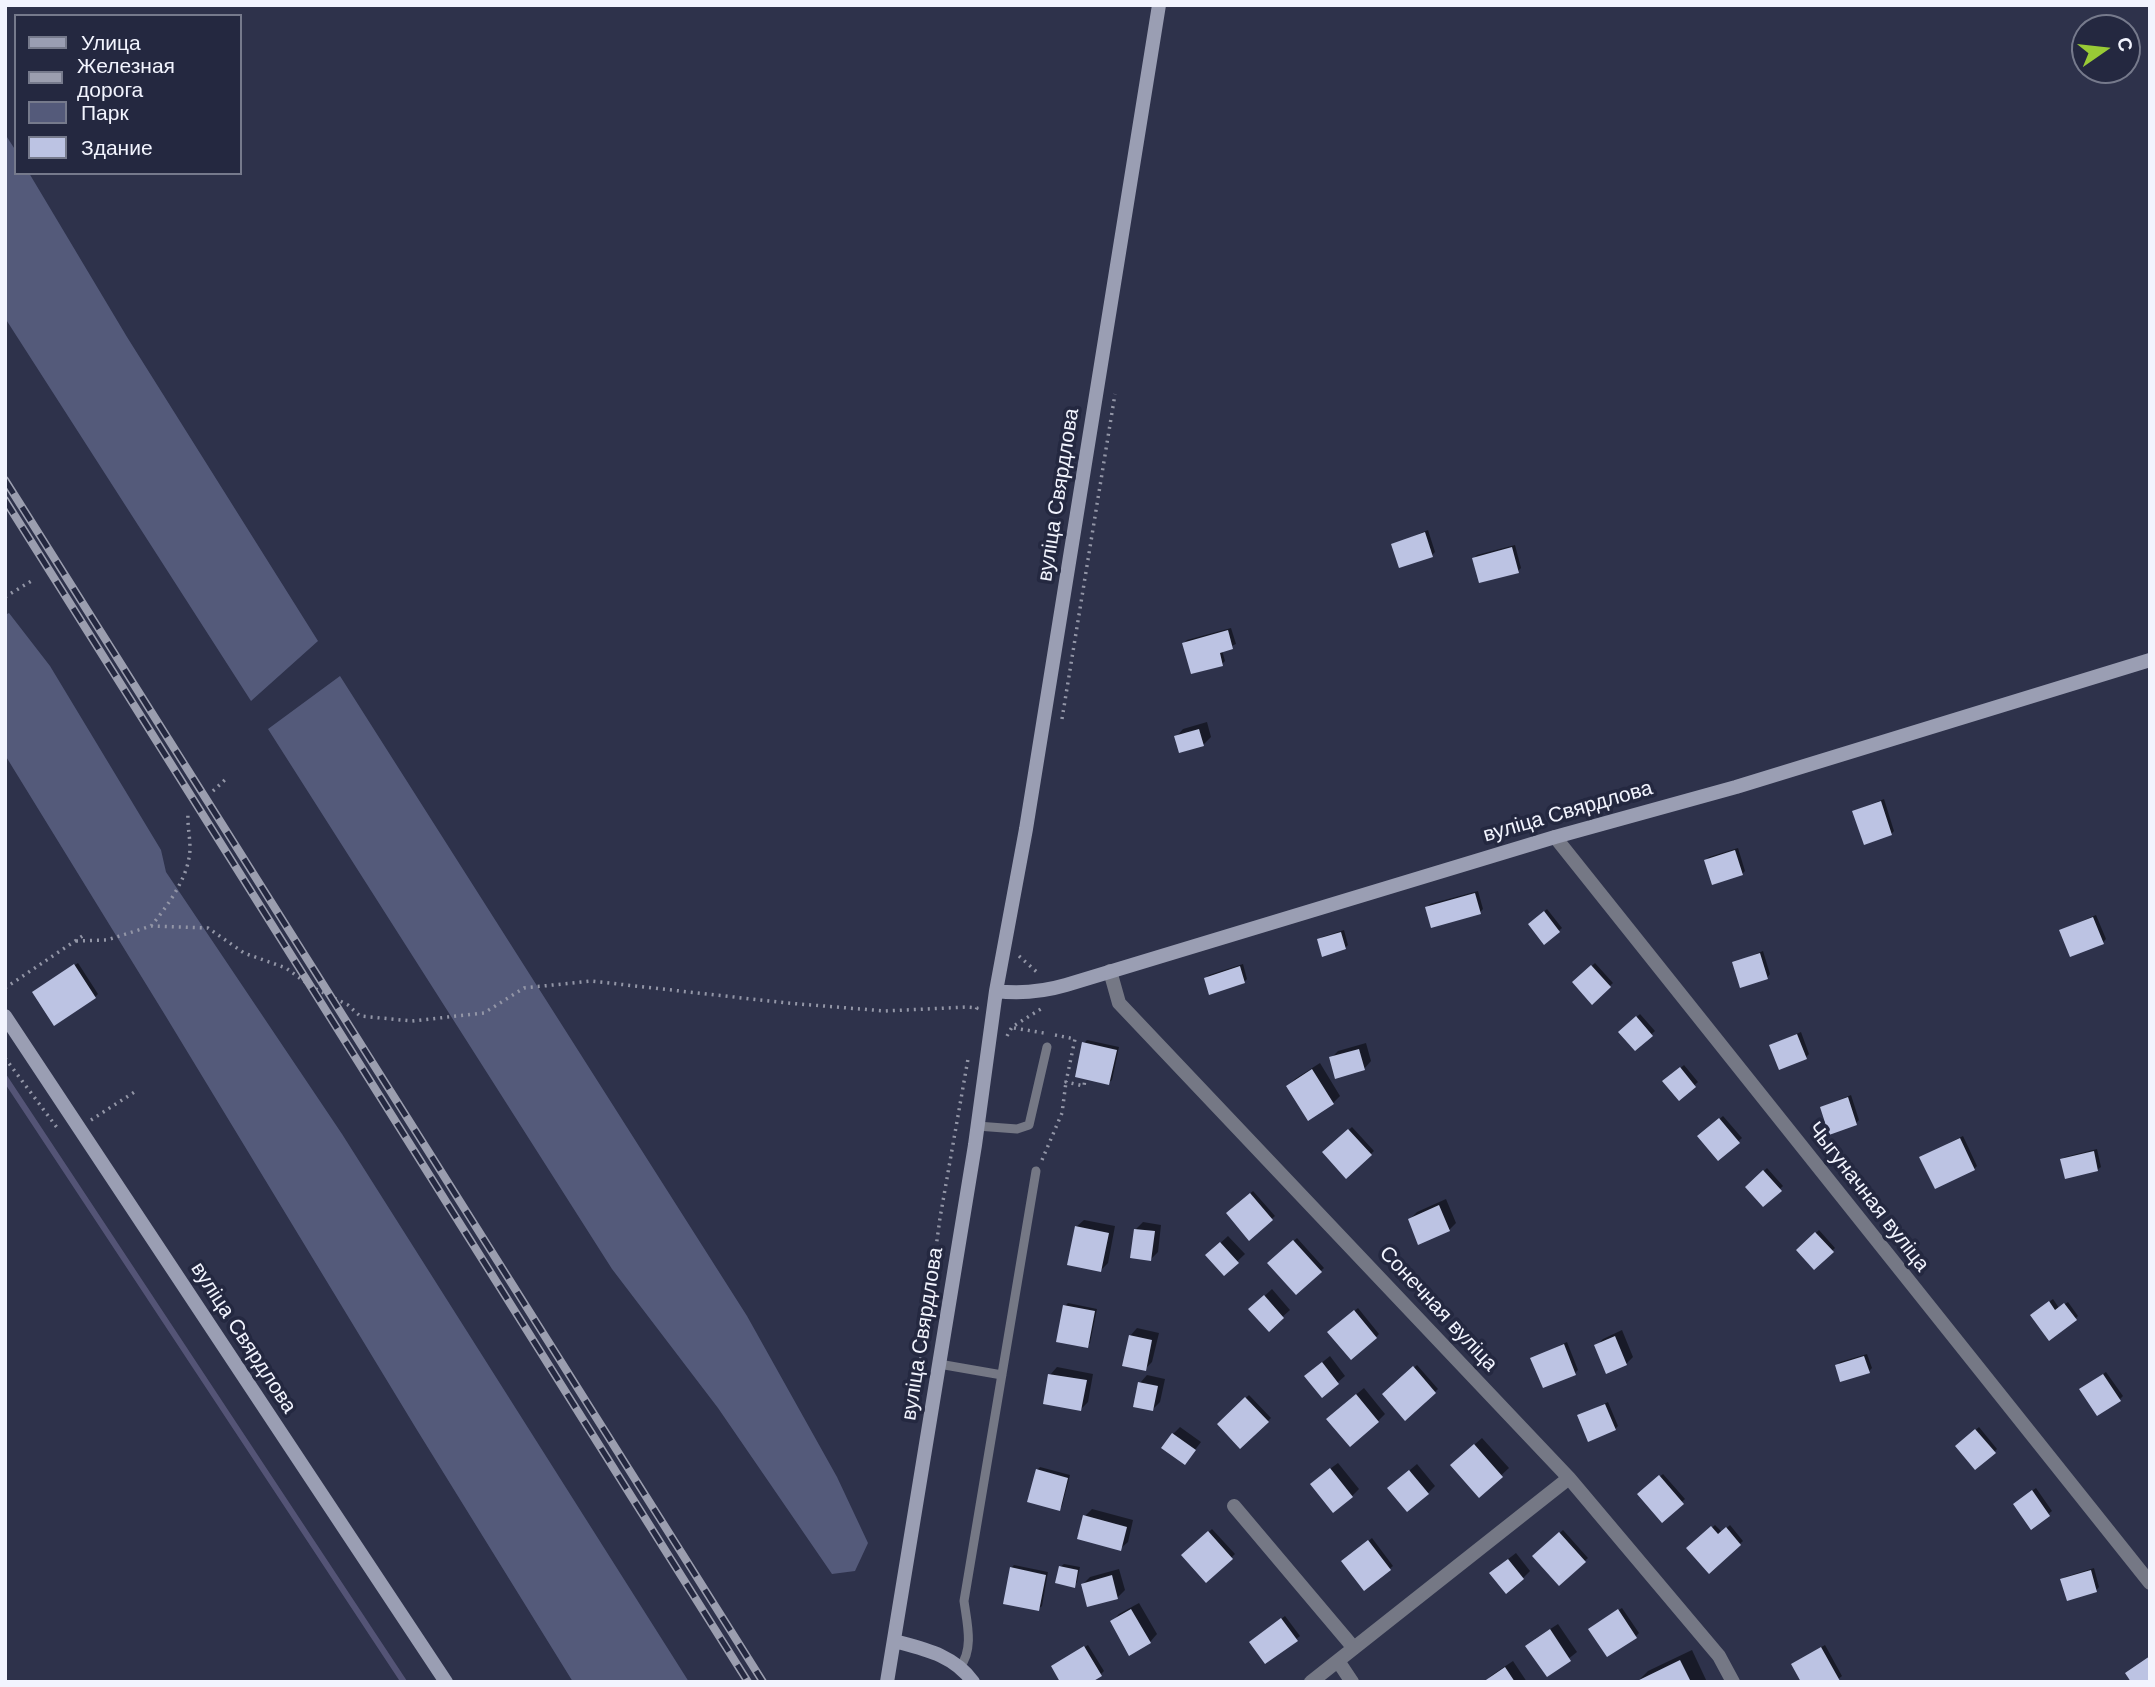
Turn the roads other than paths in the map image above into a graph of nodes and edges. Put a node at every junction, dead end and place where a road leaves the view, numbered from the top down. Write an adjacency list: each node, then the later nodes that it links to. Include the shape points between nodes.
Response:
1 (1159, 5): 5 (street, вуліца Свярдлова)
2 (2150, 660): 3 (street, вуліца Свярдлова, via 1736,787)
3 (1555, 837): 4 (street, вуліца Свярдлова); 14 (street, Чыгуначная вуліца)
4 (1110, 971): 5 (street, вуліца Свярдлова, via 1043,992); 12 (street, Сонечная вуліца, via 1119,1003)
5 (996, 991): 8 (street, вуліца Свярдлова)
6 (5, 1016): 19 (street, вуліца Свярдлова)
7 (1047, 1047): 8 (lane, via 1029,1125 1017,1129)
8 (977, 1126): 10 (street, вуліца Свярдлова)
9 (1036, 1171): 11 (lane)
10 (939, 1364): 11 (lane); 15 (street, вуліца Свярдлова)
11 (1002, 1375): 18 (lane, via 964,1601 968,1657)
12 (1569, 1478): 16 (street); 24 (street, Сонечная вуліца, via 1719,1656)
13 (1234, 1506): 16 (street)
14 (2150, 1583)
15 (894, 1641): 18 (street, via 941,1654); 20 (street, вуліца Свярдлова)
16 (1353, 1647): 17 (street)
17 (1338, 1661): 22 (street); 23 (street)
18 (960, 1667): 21 (street)
19 (446, 1682)
20 (887, 1682)
21 (973, 1682)
22 (1311, 1682)
23 (1352, 1682)
24 (1734, 1682)

